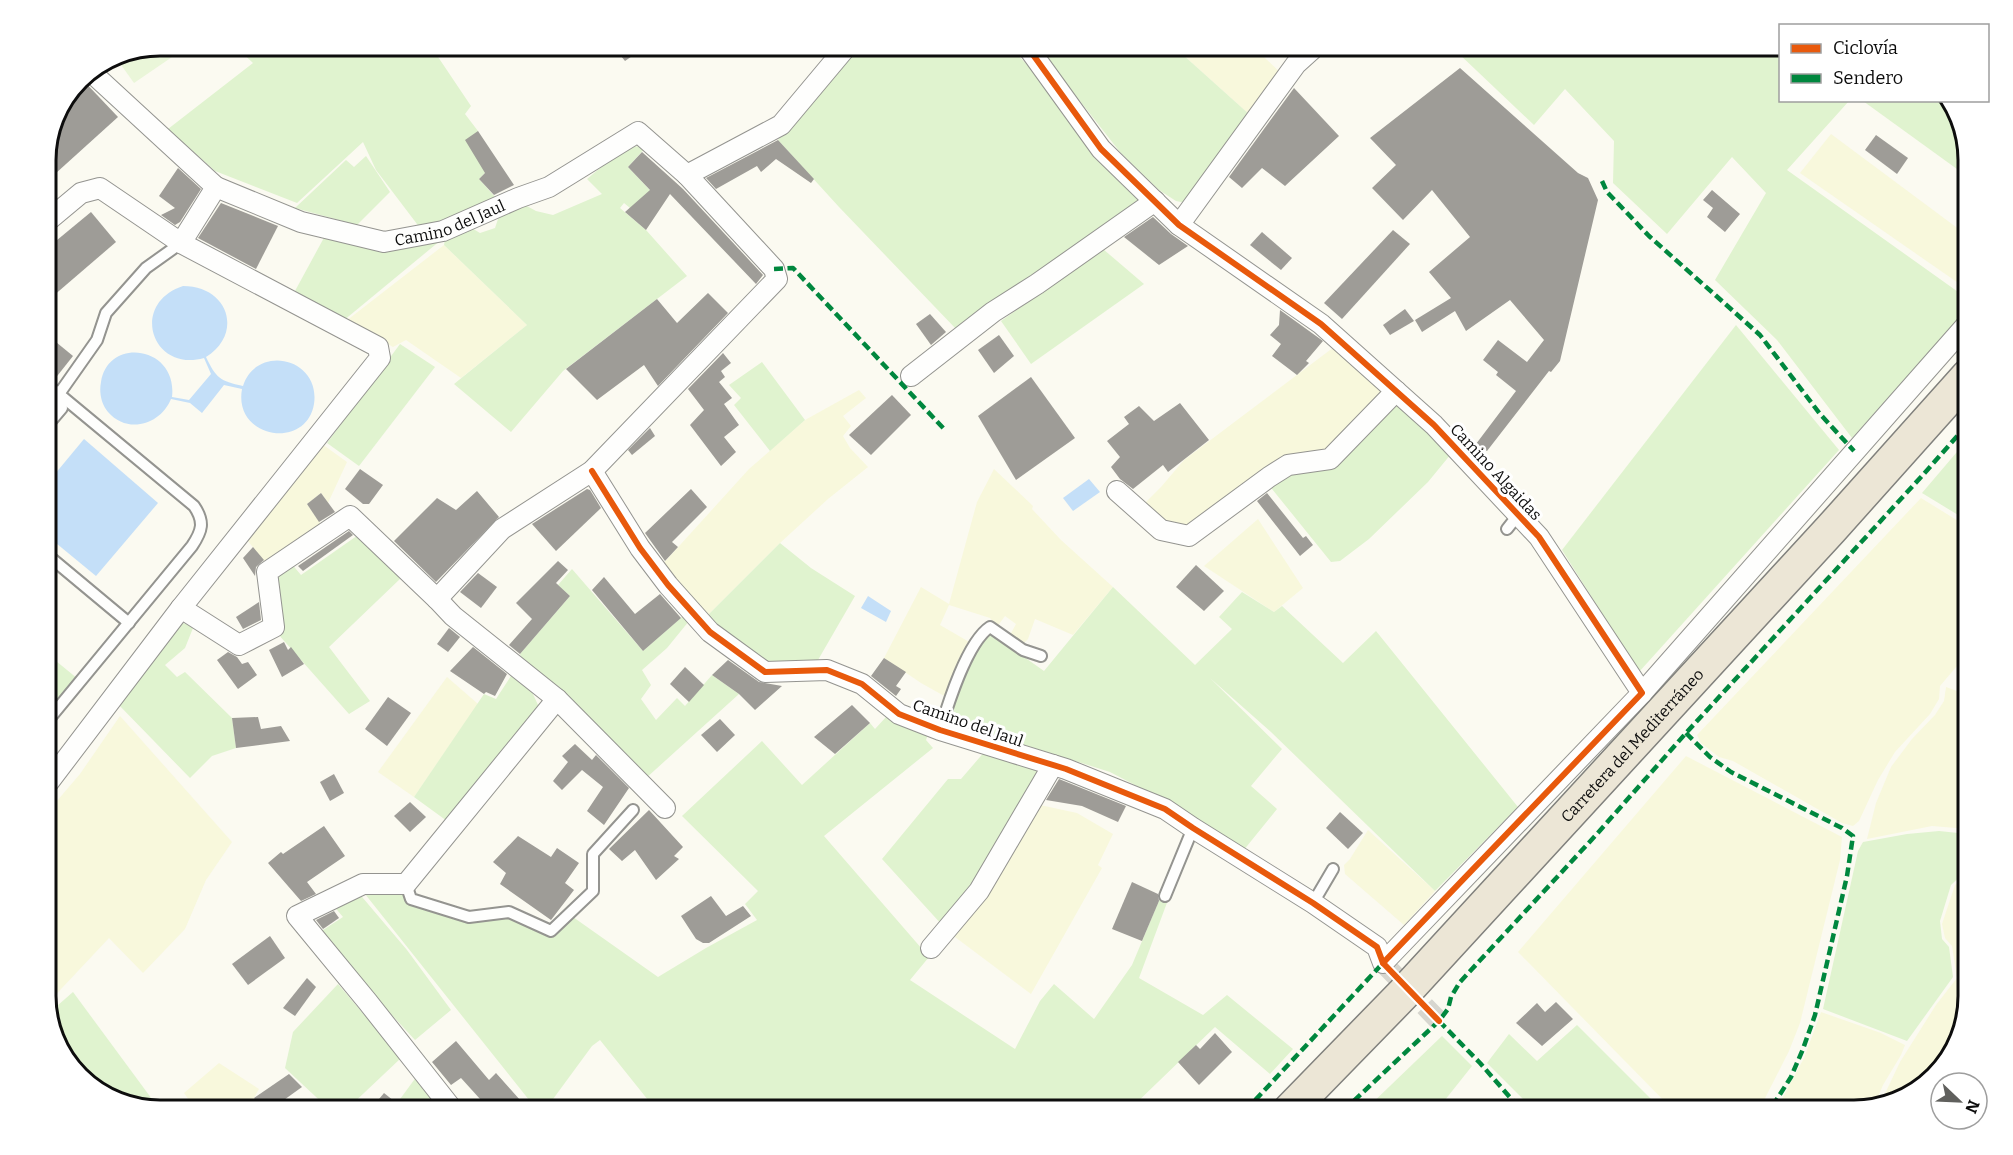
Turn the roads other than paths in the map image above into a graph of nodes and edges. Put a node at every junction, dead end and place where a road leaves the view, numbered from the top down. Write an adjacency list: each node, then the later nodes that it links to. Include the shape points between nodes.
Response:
1 (839, 56): 5 (street, via 781,125)
2 (1034, 56): 7 (street, Camino Algaidas, via 1101,149)
3 (1305, 56): 9 (street)
4 (97, 77): 6 (street)
5 (687, 175): 6 (street, Camino del Jaul, via 638,132 549,187 443,231 384,242 301,222); 18 (street, Camino del Jaul, via 774,268 777,279)
6 (216, 187): 10 (street)
7 (1155, 201): 9 (street, Camino Algaidas); 12 (street, via 993,312)
8 (56, 214): 10 (street, via 81,193 100,188)
9 (1179, 225): 15 (street, Camino Algaidas, via 1321,324)
10 (181, 243): 16 (lane, via 146,268 106,313 97,340); 22 (street, via 378,347 380,358)
11 (1957, 335): 25 (street)
12 (910, 376)
13 (1957, 388): 40 (highway, Carretera del Mediterráneo, via 1412,984)
14 (56, 391): 16 (lane)
15 (1396, 391): 19 (street, via 1330,459 1288,465 1189,537 1161,530); 25 (street, Camino Algaidas, via 1434,425 1513,522 1539,537)
16 (60, 394): 17 (lane, via 62,408); 23 (lane, via 194,506 202,518 200,535)
17 (56, 415)
18 (592, 471): 21 (street, Camino del Jaul, via 502,529); 28 (street, Camino del Jaul, via 654,567 710,632 765,672 827,670 862,684 899,714)
19 (1117, 491)
20 (56, 562): 23 (lane)
21 (437, 599): 22 (street, via 350,516 267,572 274,627 238,645); 26 (street)
22 (181, 608): 30 (street)
23 (129, 623): 27 (lane)
24 (1041, 656): 28 (lane, via 1023,651 990,627 985,630 954,687)
25 (1642, 693): 37 (street, Camino del Jaul, via 1383,963 1377,947)
26 (557, 699): 31 (street); 35 (street)
27 (56, 711)
28 (940, 730): 29 (street, Camino del Jaul)
29 (1053, 765): 33 (street, Camino del Jaul, via 1165,808); 38 (street, via 979,891)
30 (56, 773)
31 (665, 808)
32 (633, 810): 35 (lane, via 593,854 593,891 551,931 509,912 469,917 411,899)
33 (1193, 828): 36 (lane); 37 (street, Camino del Jaul)
34 (1333, 869): 37 (lane)
35 (406, 884): 39 (street, via 363,884 297,916)
36 (1165, 896)
37 (1313, 903)
38 (931, 948)
39 (445, 1100)
40 (1300, 1100)

